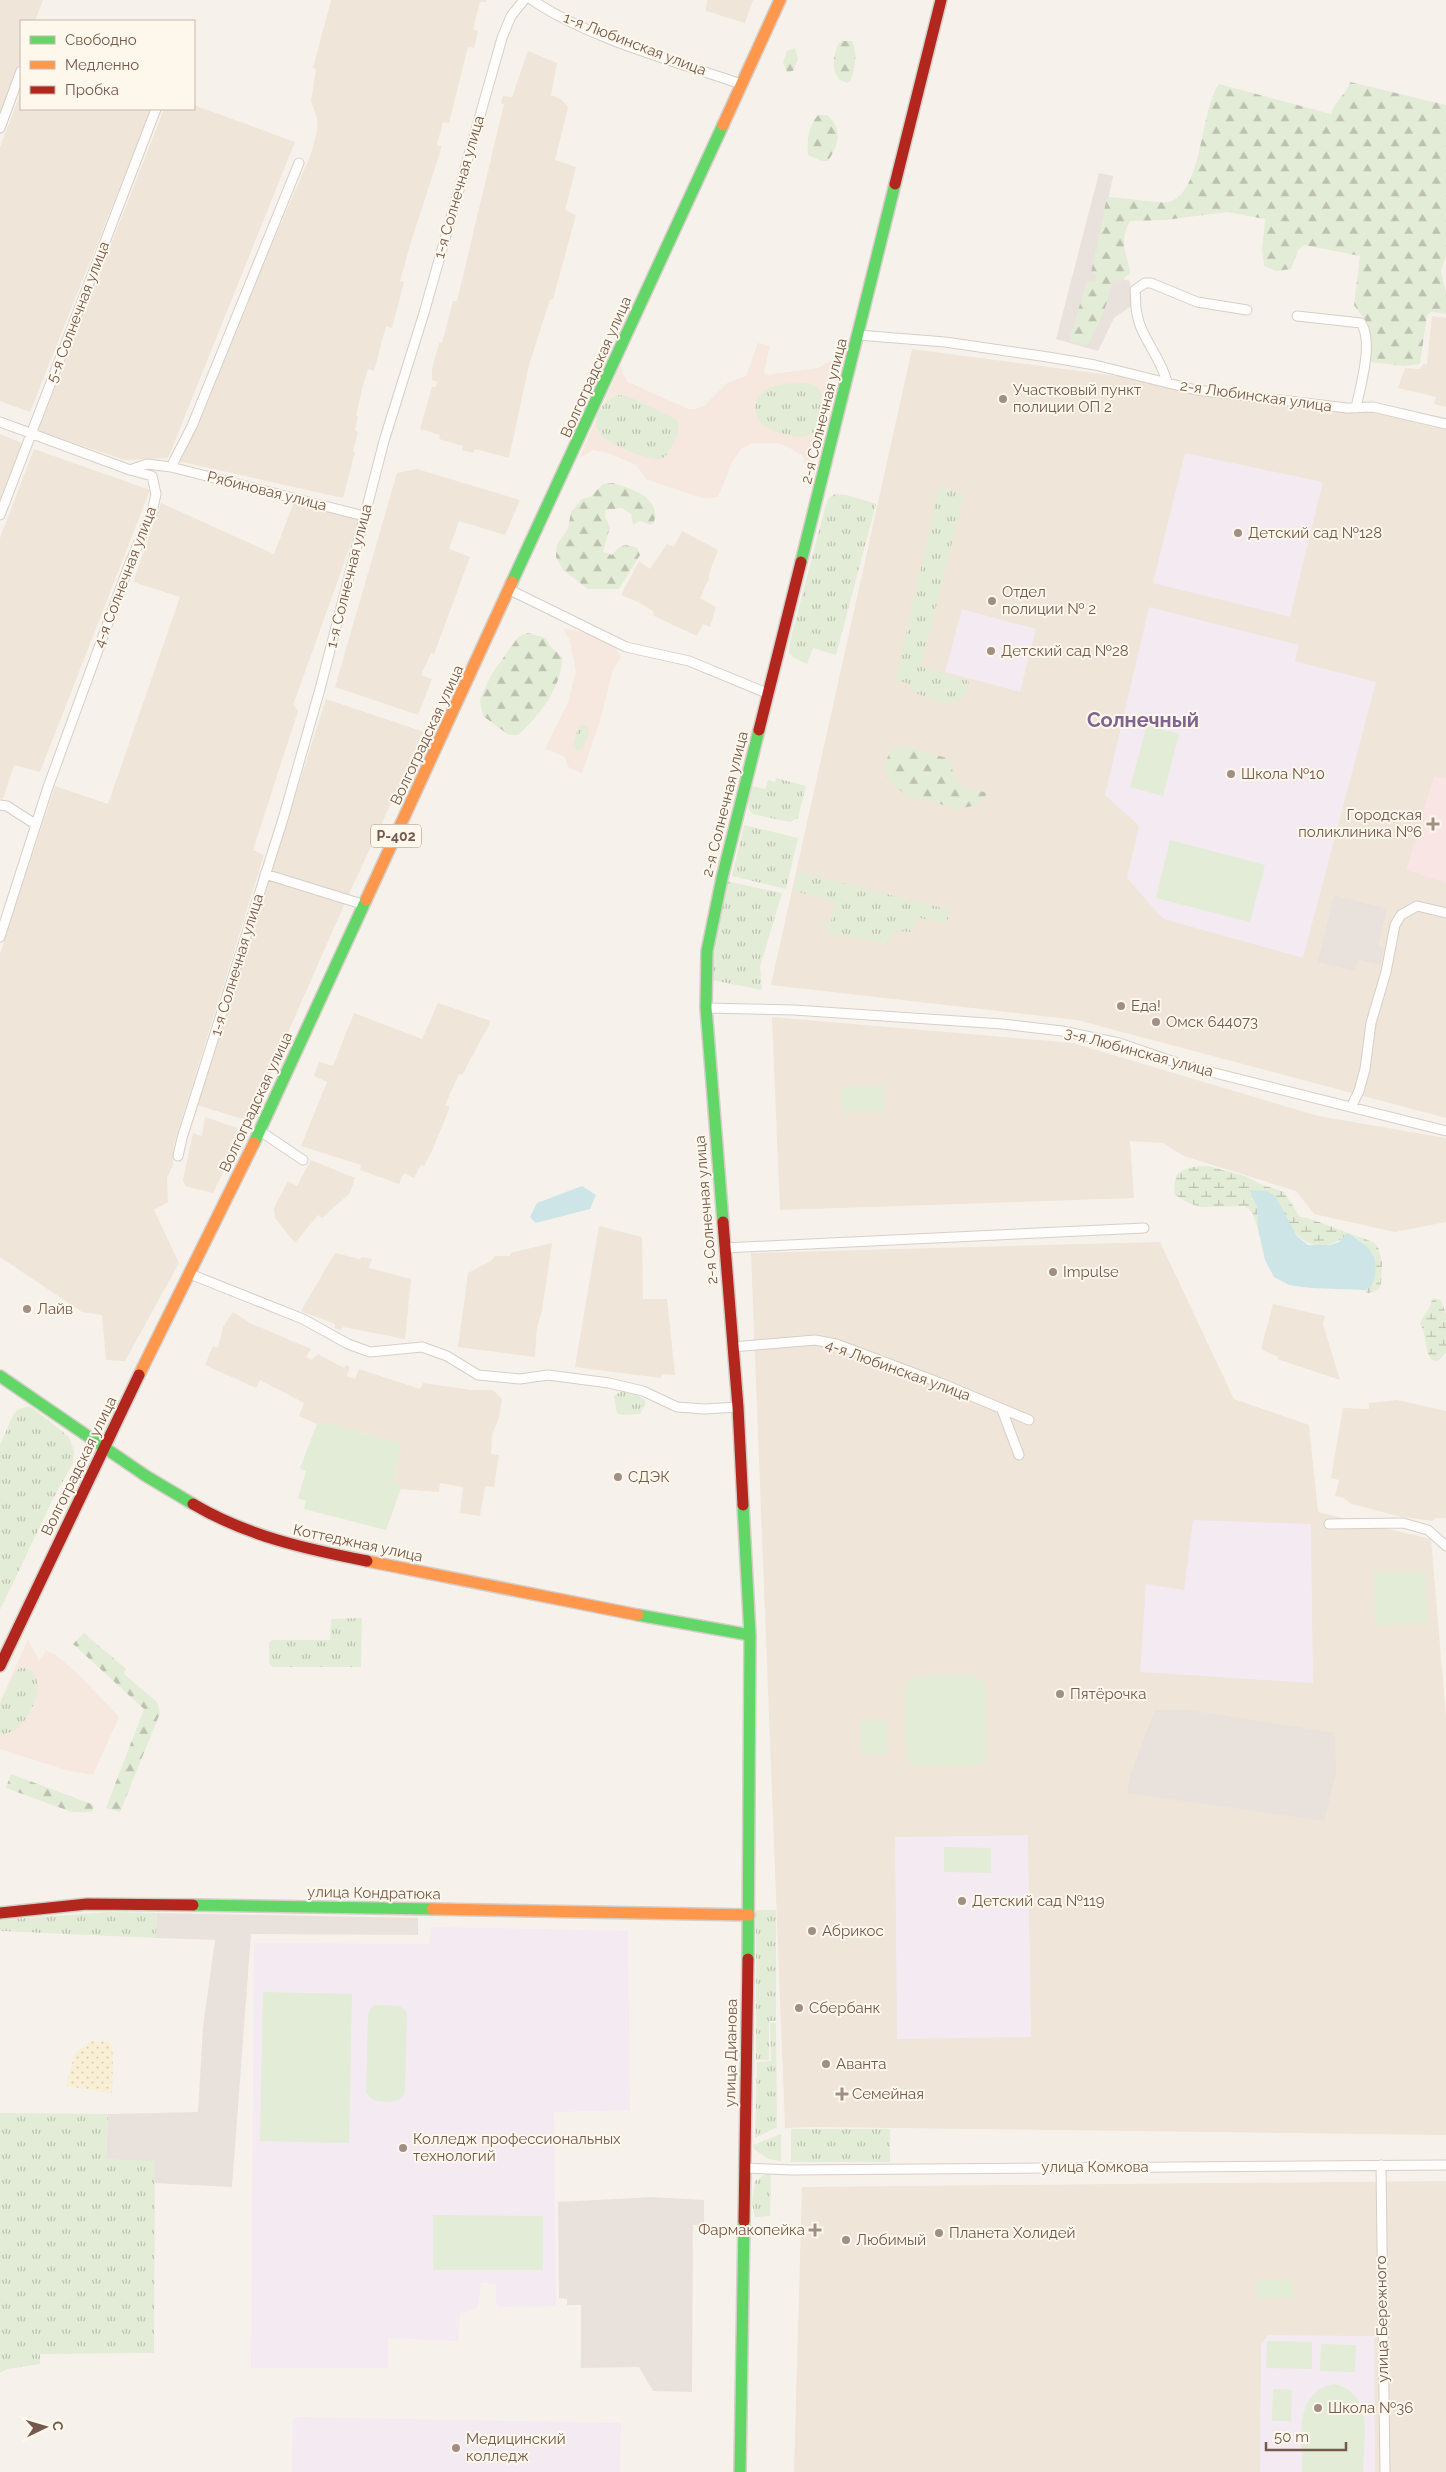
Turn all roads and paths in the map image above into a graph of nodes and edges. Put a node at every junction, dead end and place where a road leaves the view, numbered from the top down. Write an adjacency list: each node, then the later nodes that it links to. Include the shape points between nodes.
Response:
1 (524, 0): 21 (street, 1-я Солнечная улица, via 511,16 502,38)
2 (532, 0): 6 (street, 1-я Любинская улица, via 562,18 621,42)
3 (780, 0): 6 (main road, Волгоградская улица / Р-402)
4 (941, 0): 12 (main road, 2-я Солнечная улица)
5 (20, 74): 8 (street)
6 (741, 84): 22 (main road, Волгоградская улица / Р-402)
7 (156, 110): 17 (street, 5-я Солнечная улица)
8 (0, 128)
9 (298, 163): 18 (street, via 192,426)
10 (1247, 310): 13 (street, via 1197,302 1151,283 1135,290 1141,326 1161,363)
11 (1297, 316): 14 (street, via 1361,323 1365,329 1364,366)
12 (858, 335): 13 (street, 2-я Любинская улица, via 1048,356); 23 (main road, 2-я Солнечная улица)
13 (1167, 382): 14 (street, 2-я Любинская улица, via 1218,393)
14 (1356, 408): 16 (street, 2-я Любинская улица, via 1386,409)
15 (0, 422): 17 (street)
16 (1446, 424)
17 (30, 435): 19 (street); 20 (street, 5-я Солнечная улица)
18 (171, 467): 19 (street, via 147,464); 21 (street, Рябиновая улица)
19 (130, 470): 25 (street, 4-я Солнечная улица, via 152,476 156,494 152,512 125,576)
20 (0, 515)
21 (364, 516): 26 (street, 1-я Солнечная улица, via 320,689)
22 (510, 590): 23 (street, via 626,647 689,661); 27 (main road, Волгоградская улица / Р-402)
23 (769, 694): 30 (main road, 2-я Солнечная улица, via 711,924)
24 (0, 805): 25 (street)
25 (35, 824): 29 (street, 4-я Солнечная улица)
26 (265, 874): 27 (street); 34 (street, 1-я Солнечная улица)
27 (365, 905): 32 (main road, Волгоградская улица / Р-402)
28 (1446, 913): 31 (street, via 1417,906 1401,915 1396,925 1371,1023 1365,1070)
29 (0, 937)
30 (706, 1008): 31 (street, 3-я Любинская улица, via 794,1010 1062,1030); 37 (main road, 2-я Солнечная улица)
31 (1351, 1107): 33 (street, 3-я Любинская улица)
32 (260, 1131): 35 (street); 38 (main road, Волгоградская улица / Р-402)
33 (1446, 1131)
34 (178, 1156)
35 (303, 1160)
36 (1144, 1228): 37 (street)
37 (724, 1248): 39 (main road, 2-я Солнечная улица)
38 (190, 1274): 41 (street, via 303,1319 348,1344 370,1352 422,1347 447,1356 478,1376 520,1379 548,1375 609,1383 643,1392 677,1407); 44 (main road, Волгоградская улица / Р-402)
39 (733, 1347): 41 (main road, 2-я Солнечная улица); 42 (street, 4-я Любинская улица, via 815,1340 836,1344)
40 (0, 1376): 44 (main road, Коттеджная улица)
41 (738, 1407): 48 (main road, 2-я Солнечная улица)
42 (1002, 1410): 43 (street, 4-я Любинская улица); 45 (street)
43 (1029, 1420)
44 (103, 1448): 48 (main road, Коттеджная улица, via 218,1519 288,1544 688,1626); 49 (main road, Волгоградская улица / Р-402)
45 (1019, 1455)
46 (1329, 1524): 47 (street, via 1403,1523 1428,1530)
47 (1446, 1546)
48 (750, 1635): 51 (main road, улица Дианова)
49 (0, 1666)
50 (0, 1913): 51 (main road, улица Кондратюка, via 87,1904)
51 (749, 1915): 54 (main road, улица Дианова)
52 (1381, 2165): 53 (street, улица Комкова); 54 (street, улица Комкова); 56 (street, улица Бережного)
53 (1446, 2165)
54 (745, 2168): 55 (main road, улица Дианова)
55 (740, 2472)
56 (1385, 2472)

